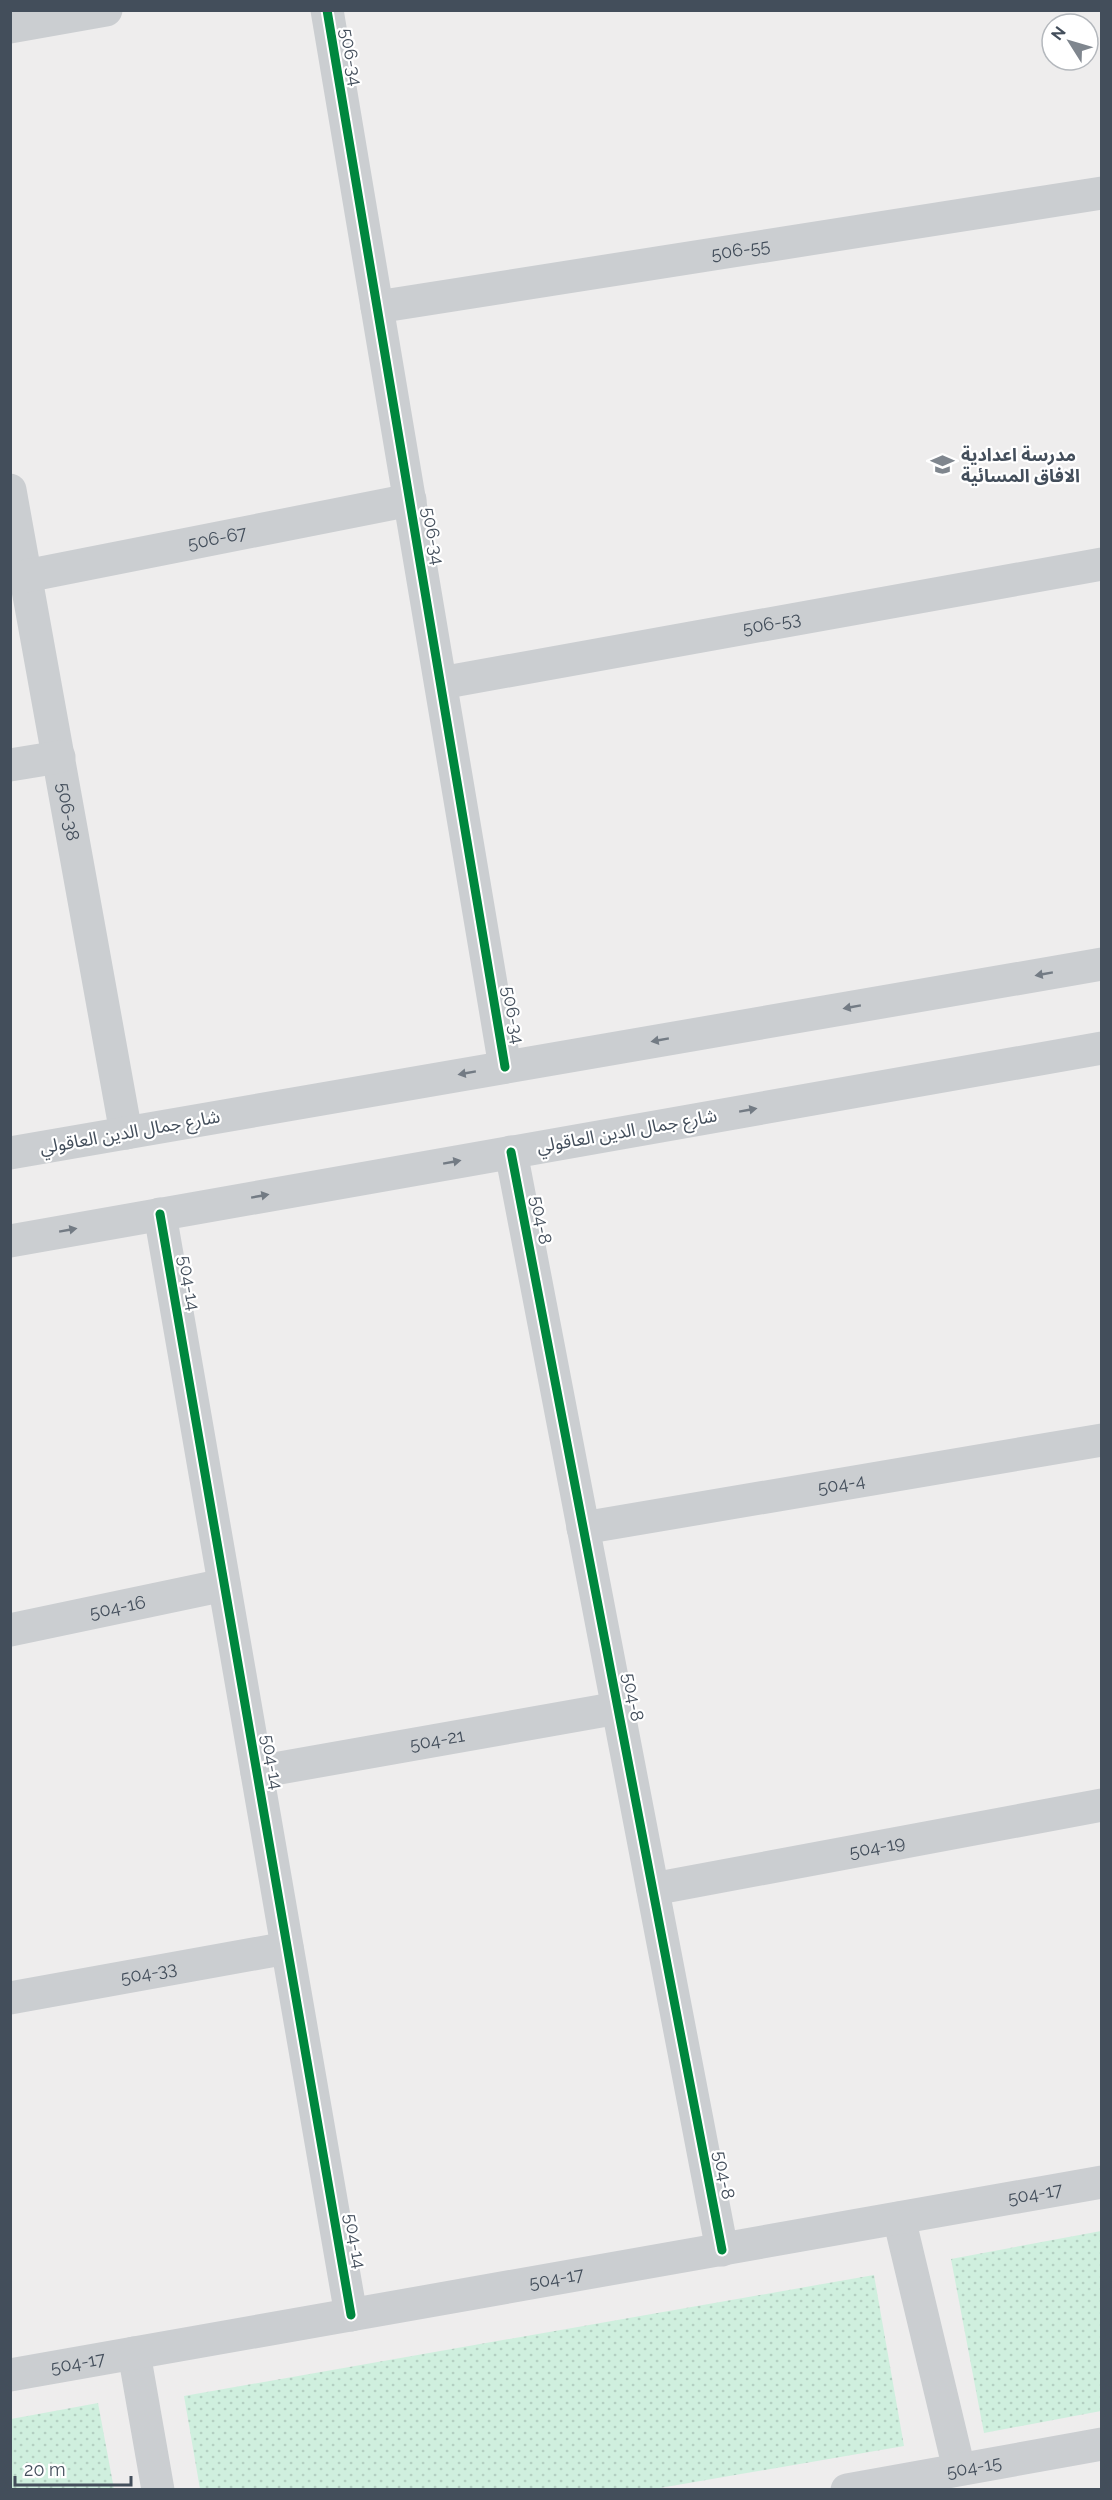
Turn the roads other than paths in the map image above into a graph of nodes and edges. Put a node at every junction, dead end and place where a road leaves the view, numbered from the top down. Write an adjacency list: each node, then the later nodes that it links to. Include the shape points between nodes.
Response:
1 (106, 10): 3 (street)
2 (327, 10): 5 (street, 506-34)
3 (10, 27)
4 (1101, 193): 5 (street, 506-55)
5 (377, 306): 7 (street, 506-34)
6 (10, 490): 9 (street, 506-38)
7 (410, 500): 9 (street, 506-67); 10 (street, 506-34)
8 (1101, 564): 10 (street, 506-53)
9 (26, 576): 11 (street, 506-38)
10 (441, 683): 15 (street, 506-34)
11 (59, 757): 12 (street); 16 (street, 506-38)
12 (10, 765)
13 (1101, 964): 15 (street, شارع جمال الدين العاقولي, one-way to 15)
14 (1101, 1048): 17 (street, شارع جمال الدين العاقولي, one-way to 14)
15 (505, 1067): 16 (street, شارع جمال الدين العاقولي, one-way to 16)
16 (126, 1133): 18 (street, شارع جمال الدين العاقولي)
17 (512, 1152): 19 (street, شارع جمال الدين العاقولي, one-way to 17); 22 (street, 504-8)
18 (10, 1153)
19 (160, 1214): 20 (street, شارع جمال الدين العاقولي, one-way to 19); 23 (street, 504-14)
20 (10, 1240)
21 (1101, 1440): 22 (street, 504-4)
22 (583, 1528): 25 (street, 504-8)
23 (224, 1585): 24 (street, 504-16); 26 (street, 504-14)
24 (10, 1630)
25 (618, 1708): 26 (street, 504-21); 28 (street, 504-8)
26 (257, 1772): 29 (street, 504-14)
27 (1101, 1805): 28 (street, 504-19)
28 (653, 1889): 33 (street, 504-8)
29 (287, 1948): 30 (street, 504-33); 34 (street, 504-14)
30 (10, 1998)
31 (1101, 2182): 32 (street, 504-17)
32 (899, 2218): 33 (street, 504-17); 38 (street)
33 (722, 2250): 34 (street, 504-17)
34 (351, 2315): 35 (street, 504-17)
35 (134, 2353): 36 (street, 504-17); 39 (street)
36 (10, 2375)
37 (1101, 2444): 38 (street, 504-15)
38 (959, 2469): 40 (street, 504-15)
39 (158, 2490)
40 (847, 2490)

